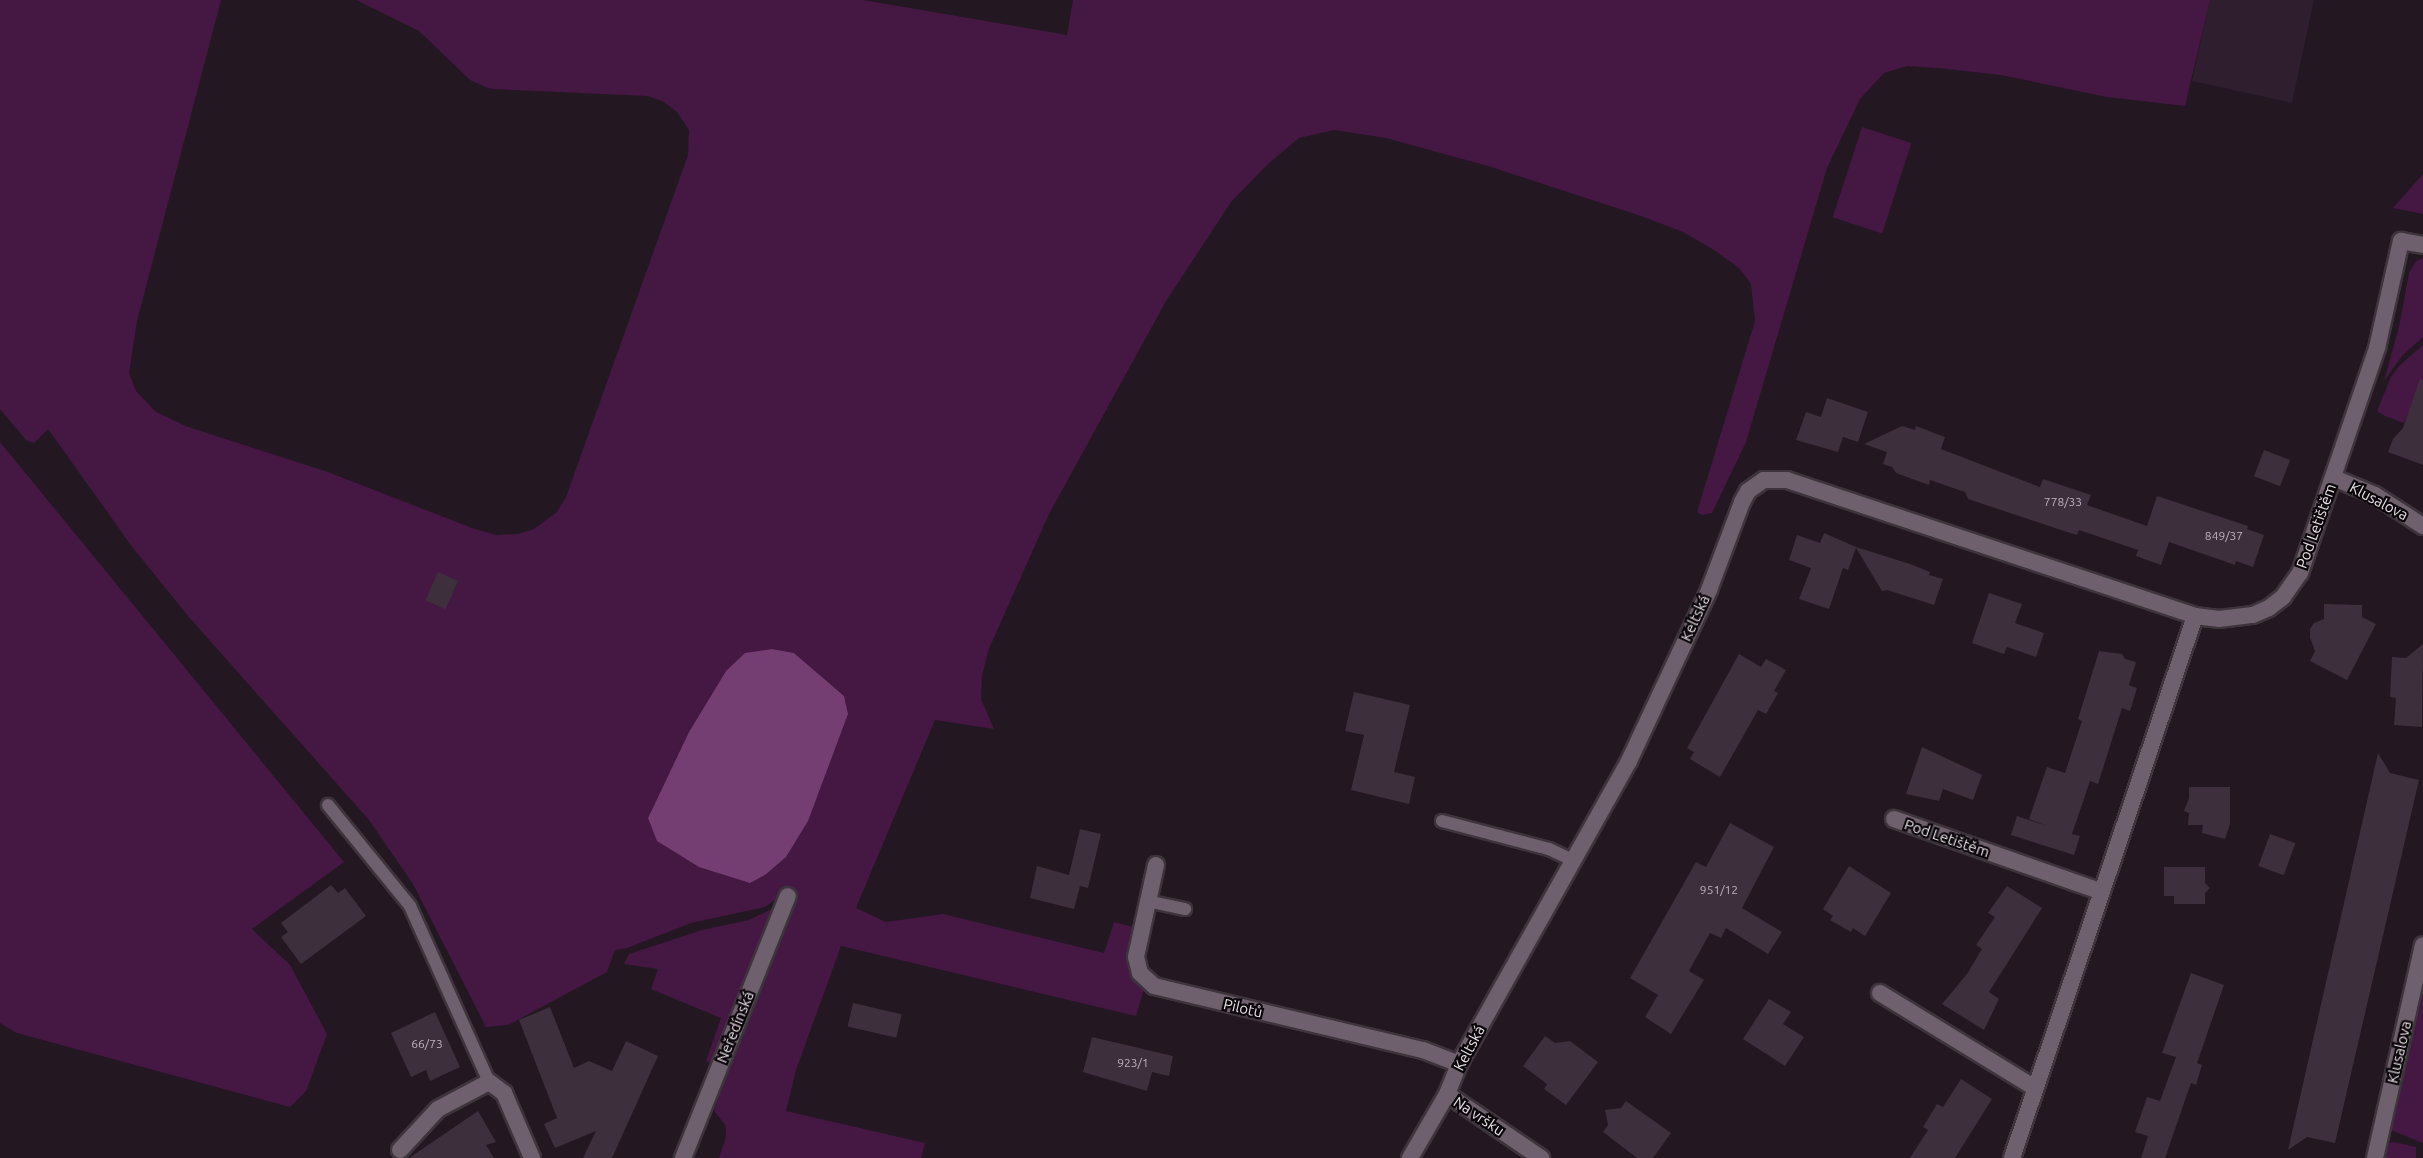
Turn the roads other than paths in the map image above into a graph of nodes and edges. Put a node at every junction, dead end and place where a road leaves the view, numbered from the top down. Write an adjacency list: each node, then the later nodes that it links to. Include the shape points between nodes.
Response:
1 (2423, 245): 2 (street, Pod Letištěm, via 2401,242 2378,348)
2 (2334, 478): 3 (street, Klusalova, via 2375,495); 4 (street, Pod Letištěm, via 2309,553 2283,597 2253,615 2219,619)
3 (2423, 526)
4 (2195, 616): 8 (street, Keltská, via 1812,487 1777,478 1764,480 1748,491 1742,502 1709,590 1629,761); 10 (street)
5 (328, 805): 17 (lane, via 410,906)
6 (1894, 819): 10 (street, Pod Letištěm)
7 (1442, 821): 8 (lane, via 1549,849)
8 (1573, 860): 16 (street, Keltská)
9 (1156, 864): 12 (street, Pilotů)
10 (2102, 892): 18 (street)
11 (789, 896): 22 (street, Neředínská)
12 (1148, 901): 13 (lane); 16 (street, Pilotů, via 1136,957 1140,973 1154,986 1423,1050)
13 (1185, 909)
14 (2423, 945): 26 (street, Klusalova)
15 (1880, 993): 18 (street)
16 (1459, 1064): 19 (street, Keltská)
17 (489, 1082): 20 (street, via 438,1109); 21 (street, via 504,1093)
18 (2035, 1088): 25 (street)
19 (1447, 1094): 23 (street, Keltská); 24 (street, Na vršku)
20 (400, 1150)
21 (532, 1158)
22 (683, 1158)
23 (1410, 1158)
24 (1541, 1158)
25 (2012, 1158)
26 (2375, 1158)

